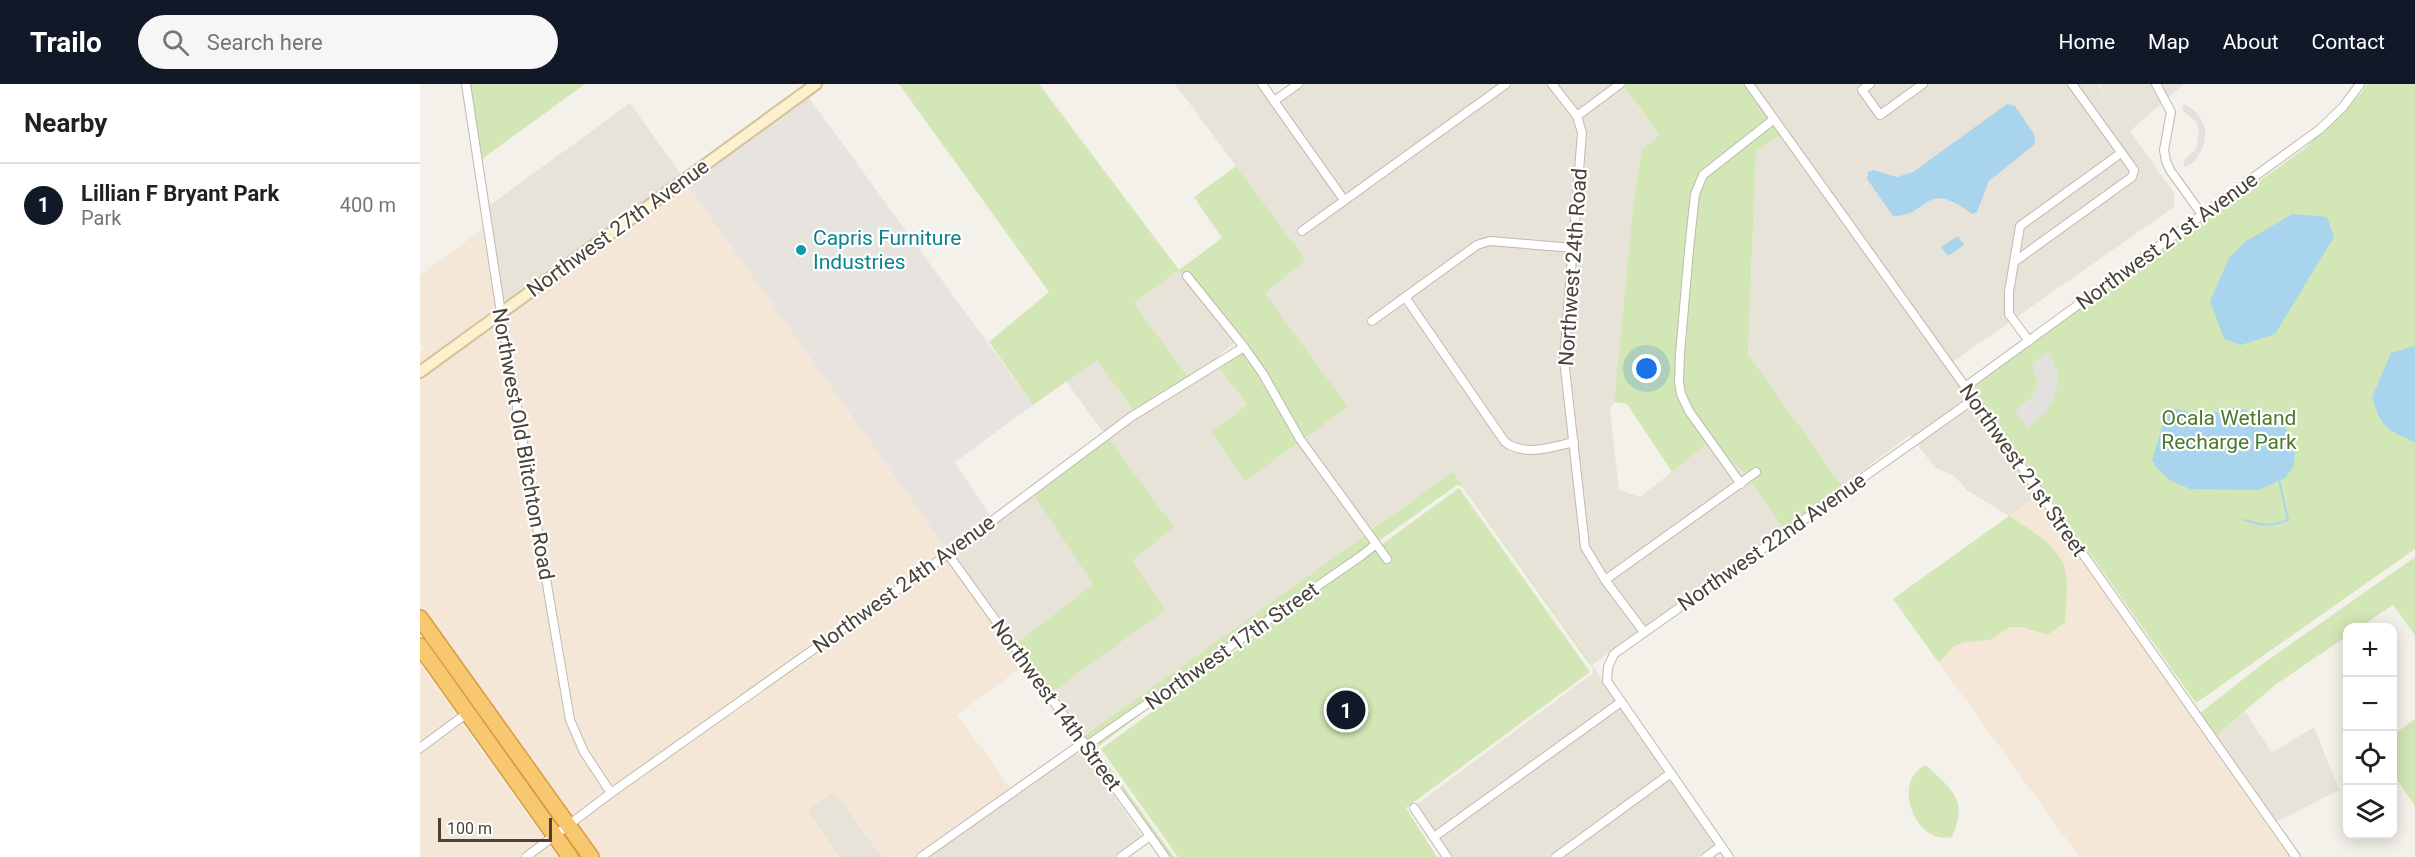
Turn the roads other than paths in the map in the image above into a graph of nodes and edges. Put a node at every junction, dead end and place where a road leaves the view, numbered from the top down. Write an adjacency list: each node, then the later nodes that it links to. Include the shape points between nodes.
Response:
1 (466, 84): 25 (street, Northwest Old Blitchton Road)
2 (816, 84): 25 (street, Northwest 27th Avenue)
3 (1262, 84): 14 (street)
4 (1298, 84): 14 (street)
5 (1506, 84): 18 (street)
6 (1552, 84): 15 (street)
7 (1620, 84): 15 (street)
8 (1749, 84): 16 (street, Northwest 21st Street)
9 (1870, 84): 10 (street, via 1862,90 1880,116)
10 (1923, 84)
11 (2072, 84): 17 (street)
12 (2156, 84): 19 (street, via 2171,112 2164,150 2166,161)
13 (2360, 84): 19 (street, Northwest 21st Avenue, via 2320,129)
14 (1274, 101): 18 (street)
15 (1577, 116): 21 (street, Northwest 24th Road, via 1582,134)
16 (1774, 119): 30 (street, Northwest 21st Street); 34 (street, via 1703,174 1695,194 1689,250 1679,370 1682,394 1689,411)
17 (2121, 153): 22 (street, via 2020,226); 22 (street, via 2134,170 2132,177)
18 (1344, 200): 20 (street)
19 (2203, 216): 27 (street, Northwest 21st Avenue)
20 (1302, 231)
21 (1573, 248): 24 (street, via 1490,241 1477,245); 32 (street, Northwest 24th Road, via 1564,359)
22 (2014, 262): 27 (street, via 2009,314)
23 (1187, 276): 28 (street)
24 (1405, 297): 26 (street); 32 (street, via 1506,442 1515,449 1541,450)
25 (501, 313): 29 (street, Northwest 27th Avenue); 48 (street, Northwest Old Blitchton Road, via 570,720 584,752)
26 (1372, 321)
27 (2030, 341): 30 (street, Northwest 21st Avenue)
28 (1244, 347): 35 (street, via 1300,439); 36 (street, Northwest 24th Avenue, via 1131,417)
29 (420, 372)
30 (1965, 387): 31 (street, Northwest 21st Street)
31 (1974, 399): 40 (street, Northwest 22nd Avenue); 65 (street, Northwest 21st Street)
32 (1574, 442): 38 (street, Northwest 24th Road, via 1585,547)
33 (1756, 472): 34 (street)
34 (1741, 484): 38 (street)
35 (1376, 544): 37 (street); 45 (street, Northwest 17th Street)
36 (948, 554): 45 (street, Northwest 14th Street); 48 (street, Northwest 24th Avenue)
37 (1387, 559)
38 (1605, 580): 40 (street, Northwest 24th Road)
39 (420, 618): 43 (highway)
40 (1644, 632): 42 (street, Northwest 22nd Avenue, via 1614,654 1608,667 1607,681)
41 (420, 646): 44 (highway)
42 (1621, 702): 47 (street, Northwest 22nd Avenue); 53 (street)
43 (481, 703): 44 (street); 50 (highway)
44 (467, 713): 46 (street); 51 (highway)
45 (1085, 744): 52 (street, Northwest 14th Street); 58 (street, Northwest 17th Street)
46 (420, 748)
47 (1671, 773): 54 (street, Northwest 22nd Avenue); 62 (street)
48 (611, 793): 50 (street, Northwest 24th Avenue)
49 (1414, 808): 53 (street)
50 (568, 825): 51 (street, Northwest 24th Avenue); 57 (highway)
51 (555, 835): 55 (street, Northwest 24th Avenue); 56 (highway)
52 (1150, 836): 59 (street); 60 (street, Northwest 14th Street)
53 (1434, 837): 61 (street)
54 (1721, 846): 63 (street); 64 (street, Northwest 22nd Avenue)
55 (526, 857)
56 (570, 857)
57 (591, 857)
58 (921, 857)
59 (1121, 857)
60 (1165, 857)
61 (1447, 857)
62 (1556, 857)
63 (1706, 857)
64 (1729, 857)
65 (2296, 857)

